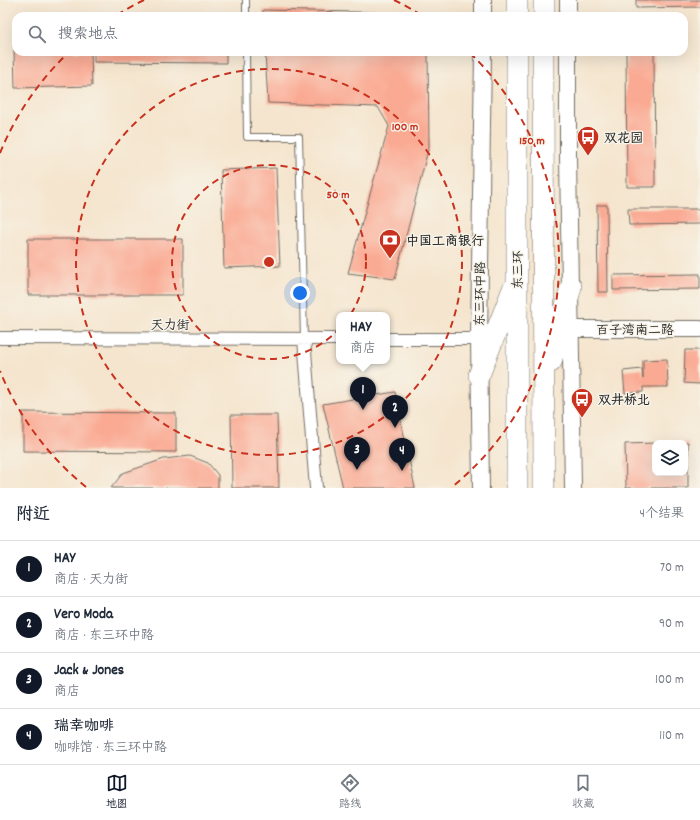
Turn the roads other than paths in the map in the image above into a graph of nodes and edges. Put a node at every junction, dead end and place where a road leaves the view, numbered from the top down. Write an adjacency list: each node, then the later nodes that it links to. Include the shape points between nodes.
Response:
1 (246, 0): 6 (lane)
2 (483, 0): 7 (street)
3 (517, 0): 8 (highway)
4 (544, 0): 9 (highway)
5 (568, 0): 10 (street)
6 (246, 12)
7 (483, 12)
8 (517, 12)
9 (544, 12)
10 (568, 12)
11 (246, 56): 21 (lane, via 247,137 299,137)
12 (483, 56): 24 (street, 东三环中路)
13 (517, 56): 16 (highway, 东三环)
14 (544, 56): 26 (highway, 东三环)
15 (568, 56): 17 (street)
16 (517, 280): 25 (highway); 29 (highway, 东三环)
17 (571, 287): 18 (street); 26 (highway)
18 (571, 329): 19 (street, 百子湾南二路); 31 (street)
19 (700, 329)
20 (0, 338): 21 (street, 天力街)
21 (304, 339): 22 (street, 天力街); 27 (street)
22 (336, 339)
23 (390, 339): 24 (street)
24 (479, 339): 25 (street, 东三环中路)
25 (479, 375): 28 (street, 东三环中路)
26 (544, 390): 30 (highway, 东三环)
27 (316, 488)
28 (481, 488)
29 (517, 488)
30 (544, 488)
31 (573, 488)

